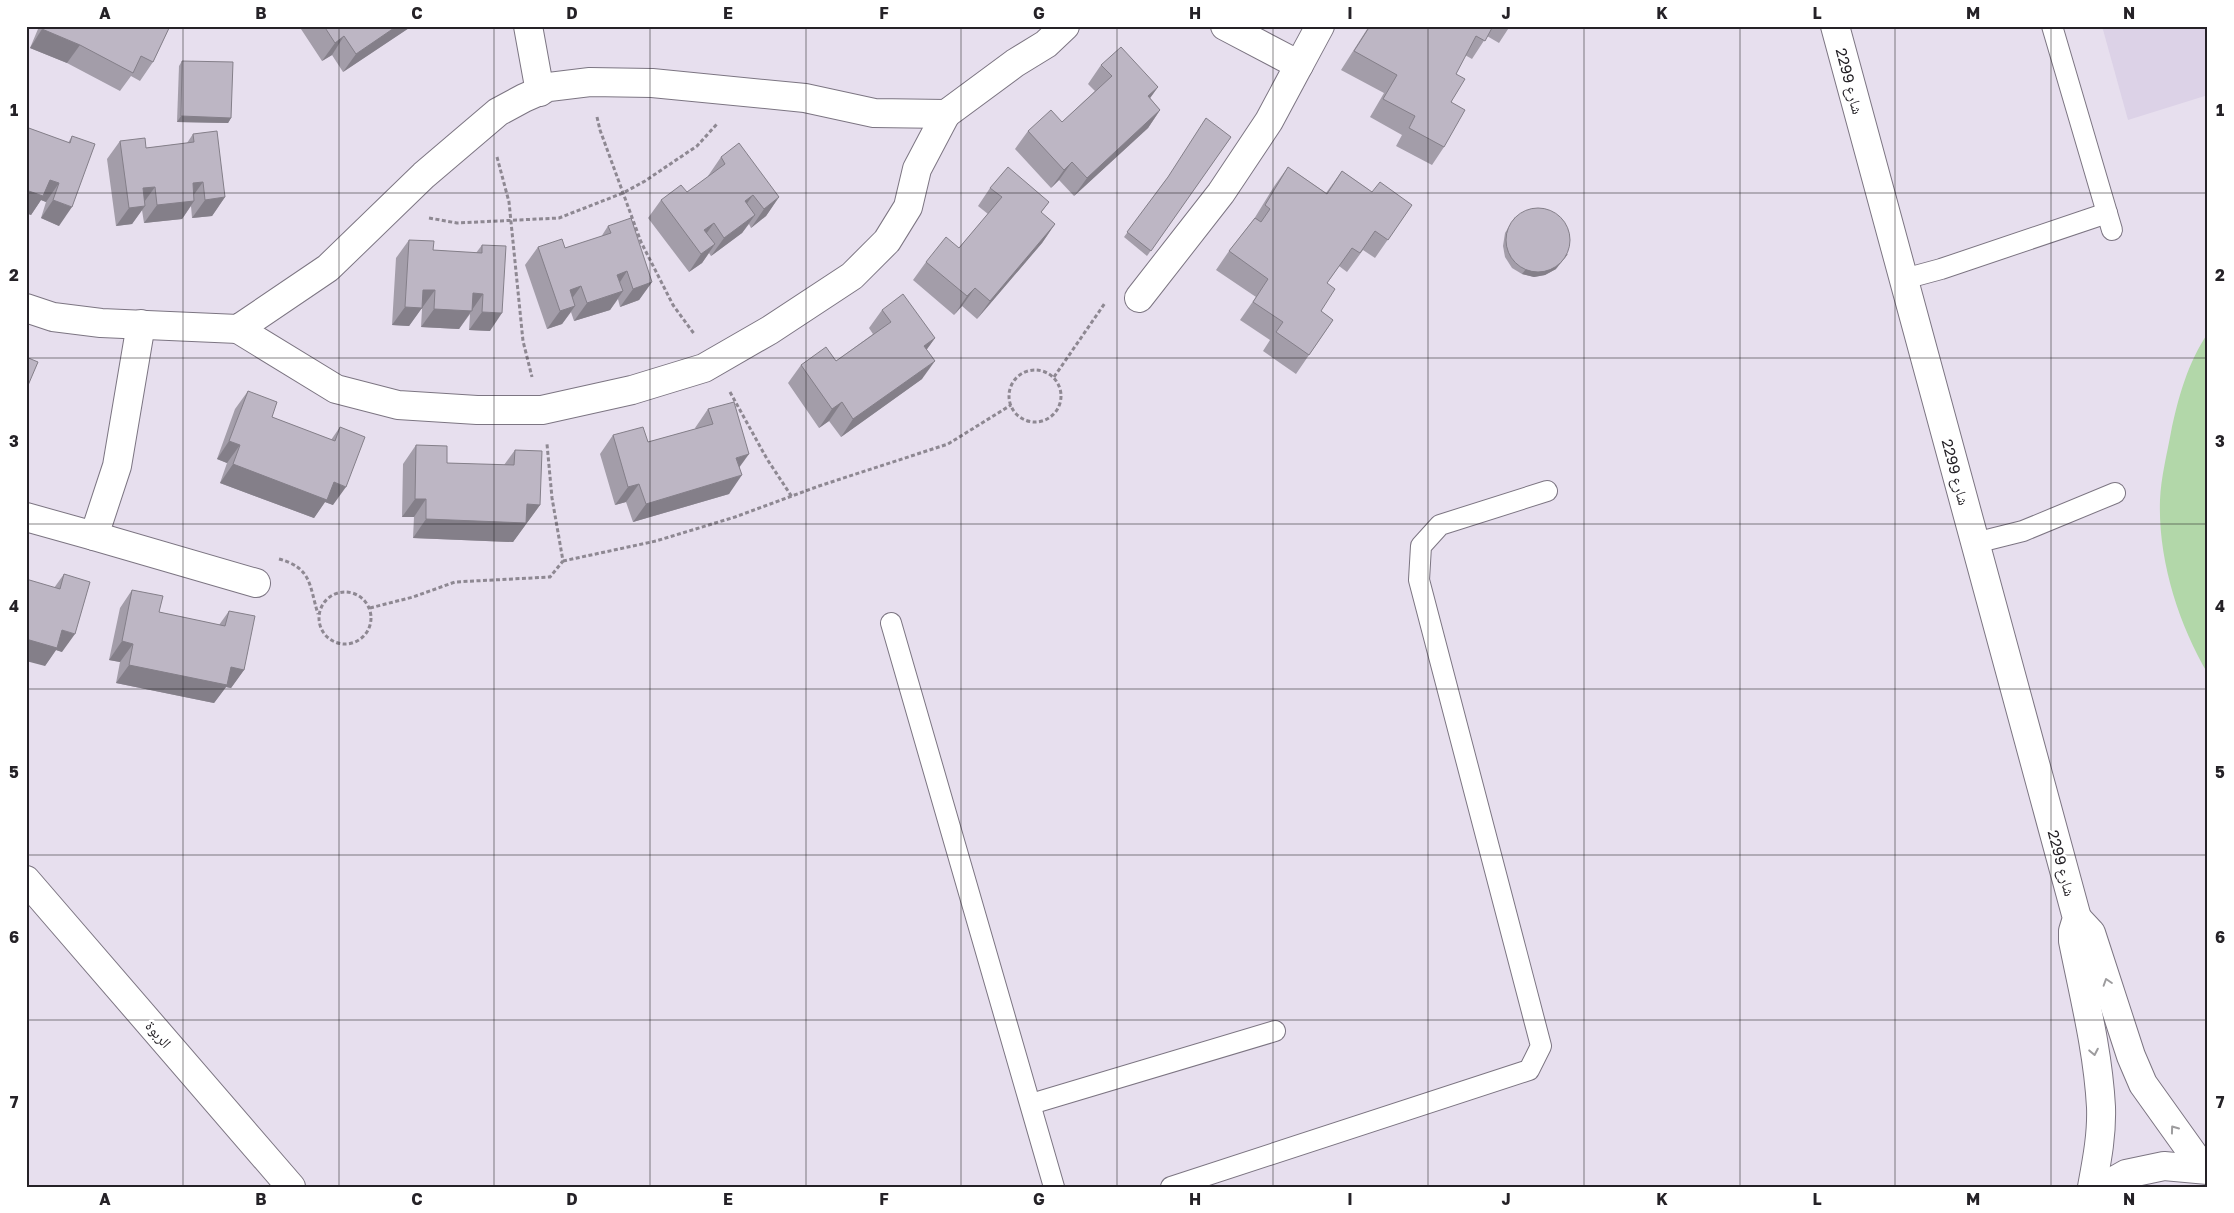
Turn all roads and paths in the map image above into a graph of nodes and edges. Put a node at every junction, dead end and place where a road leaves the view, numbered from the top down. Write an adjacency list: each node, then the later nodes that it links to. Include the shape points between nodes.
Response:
1 (528, 26): 9 (street)
2 (1065, 26): 11 (street, via 1046,44)
3 (1225, 26): 7 (street)
4 (1320, 26): 7 (street)
5 (1835, 26): 16 (street, شارع 2299)
6 (2052, 26): 16 (lane, via 2110,222)
7 (1299, 66): 17 (street, via 1269,121 1221,192)
8 (590, 82): 9 (street, via 549,87); 10 (street, via 652,83); 13 (path, via 600,130)
9 (540, 92): 12 (street, via 498,112)
10 (745, 92): 11 (street, via 805,98 874,113); 13 (path, via 697,146)
11 (946, 114): 21 (street, via 917,168 908,207 887,241 852,276 770,330)
12 (487, 122): 14 (street, via 424,175); 15 (path)
13 (624, 193): 15 (path, via 559,218); 21 (path, via 641,242 673,305)
14 (387, 212): 15 (path, via 457,223); 20 (street, via 328,268)
15 (512, 222): 24 (path, via 523,341)
16 (1904, 279): 30 (street, شارع 2299)
17 (1139, 298): 22 (path, via 1125,287 1105,304)
18 (26, 308): 19 (street, via 53,317)
19 (141, 324): 20 (street); 29 (street, via 117,466)
20 (238, 329): 24 (street, via 336,389 398,405)
21 (715, 361): 24 (street, via 704,368 632,390); 27 (path, via 767,459)
22 (1054, 377): 23 (path, via 1044,371 1021,373 1009,393); 23 (path, via 1062,399 1050,418 1039,422 1027,421 1017,415)
23 (1011, 405): 27 (path, via 948,444)
24 (542, 410): 31 (path)
25 (1547, 491): 42 (lane, via 1440,525 1421,546 1419,580 1541,1046 1528,1070)
26 (2115, 494): 30 (lane, via 2023,531)
27 (792, 496): 31 (path, via 656,541)
28 (26, 517): 29 (street)
29 (94, 536): 32 (street)
30 (1976, 543): 36 (street, شارع 2299)
31 (563, 561): 33 (path, via 550,578 455,582)
32 (256, 582)
33 (370, 608): 33 (path, via 353,593 341,591 322,604 318,615 320,627 337,643 349,644 367,632)
34 (891, 623): 38 (lane)
35 (26, 880): 40 (street, الربوة)
36 (2077, 918): 39 (street, شارع 2299, one-way to 36, via 2143,1084 2091,933); 43 (street, شارع 2299, one-way to 43, via 2074,941 2098,1070 2101,1109)
37 (1275, 1031): 38 (lane)
38 (1031, 1104): 41 (lane)
39 (2205, 1169): 44 (street, via 2164,1166 2126,1174)
40 (291, 1187)
41 (1054, 1187)
42 (1171, 1187)
43 (2092, 1187)
44 (2103, 1187)

